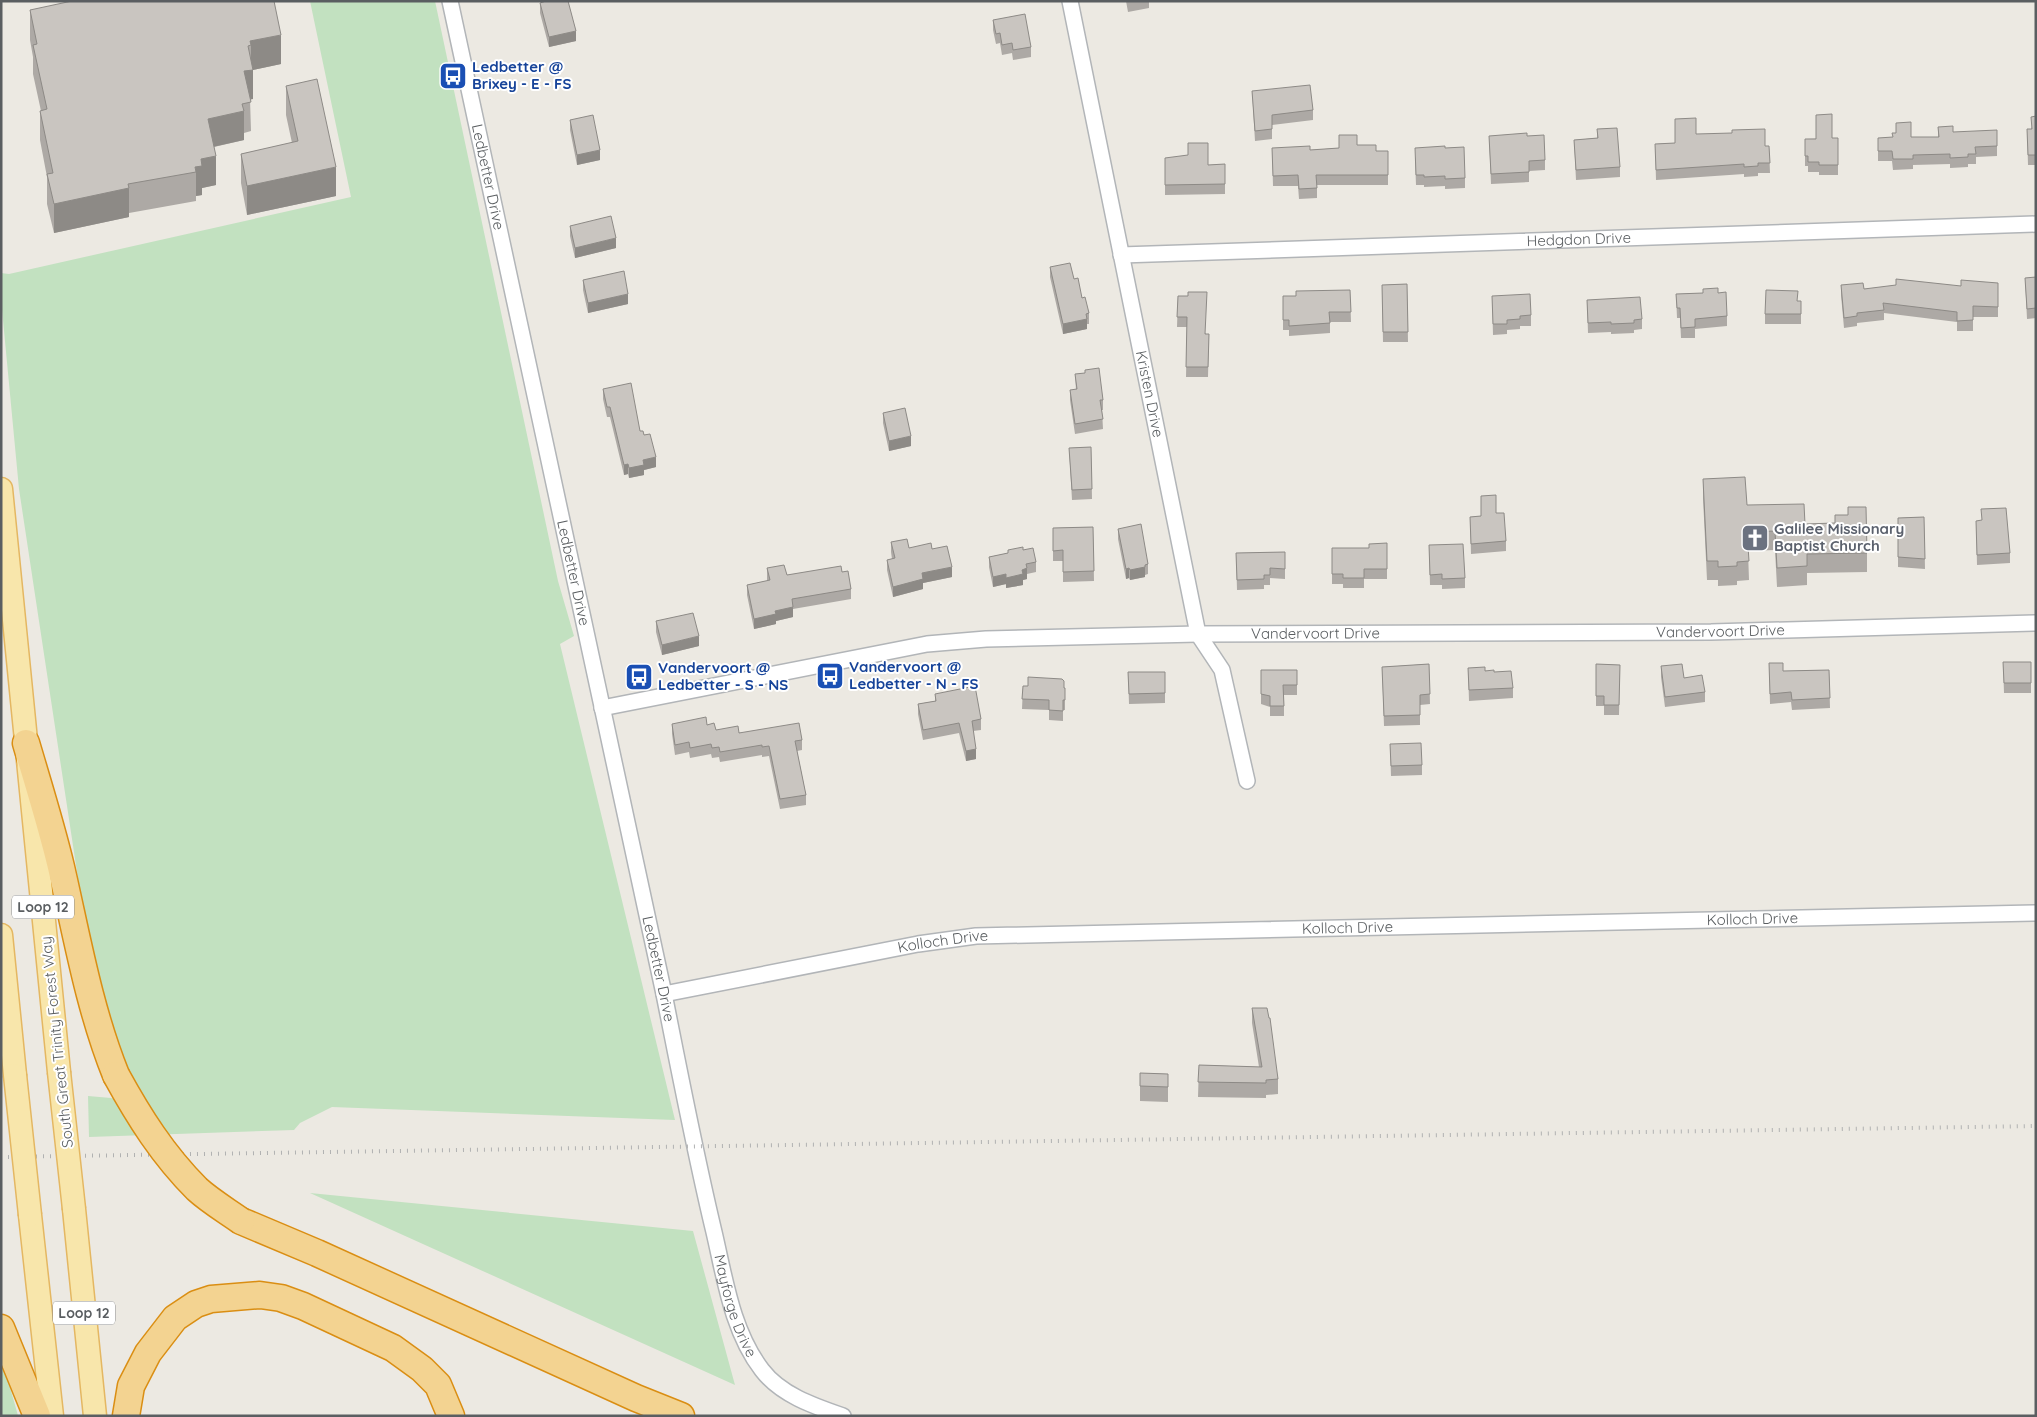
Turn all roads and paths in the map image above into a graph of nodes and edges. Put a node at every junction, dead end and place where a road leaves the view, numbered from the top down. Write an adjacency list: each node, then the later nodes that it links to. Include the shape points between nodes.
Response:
1 (450, 1): 8 (street, Ledbetter Drive)
2 (1070, 1): 4 (street, Kristen Drive)
3 (2036, 224): 4 (street, Hedgdon Drive)
4 (1122, 255): 7 (street, Kristen Drive)
5 (1, 489): 9 (main road, South Great Trinity Forest Way / Loop 12)
6 (2036, 623): 7 (street, Vandervoort Drive, via 1711,632)
7 (1198, 634): 8 (street, Vandervoort Drive, via 986,639 927,644); 10 (street, Kristen Drive, via 1222,670)
8 (602, 708): 13 (street, Ledbetter Drive)
9 (26, 742): 18 (main road, South Great Trinity Forest Way / Loop 12, bridge); 21 (highway, bridge, via 61,865 90,997 116,1076 162,1150 198,1190 241,1221)
10 (1247, 781)
11 (2036, 913): 13 (street, Kolloch Drive, via 976,936 918,944)
12 (1, 935): 17 (main road, Loop 12, bridge)
13 (664, 994): 14 (street, Ledbetter Drive)
14 (694, 1146): 22 (street, Mayforge Drive, via 732,1307 746,1345 762,1371 787,1394)
15 (1, 1328): 16 (highway)
16 (37, 1416)
17 (52, 1416)
18 (95, 1416)
19 (126, 1416): 20 (highway, via 131,1386 148,1353 174,1318 211,1299 260,1295 303,1306 393,1348 422,1369 438,1386)
20 (451, 1416)
21 (681, 1416)
22 (843, 1416)

